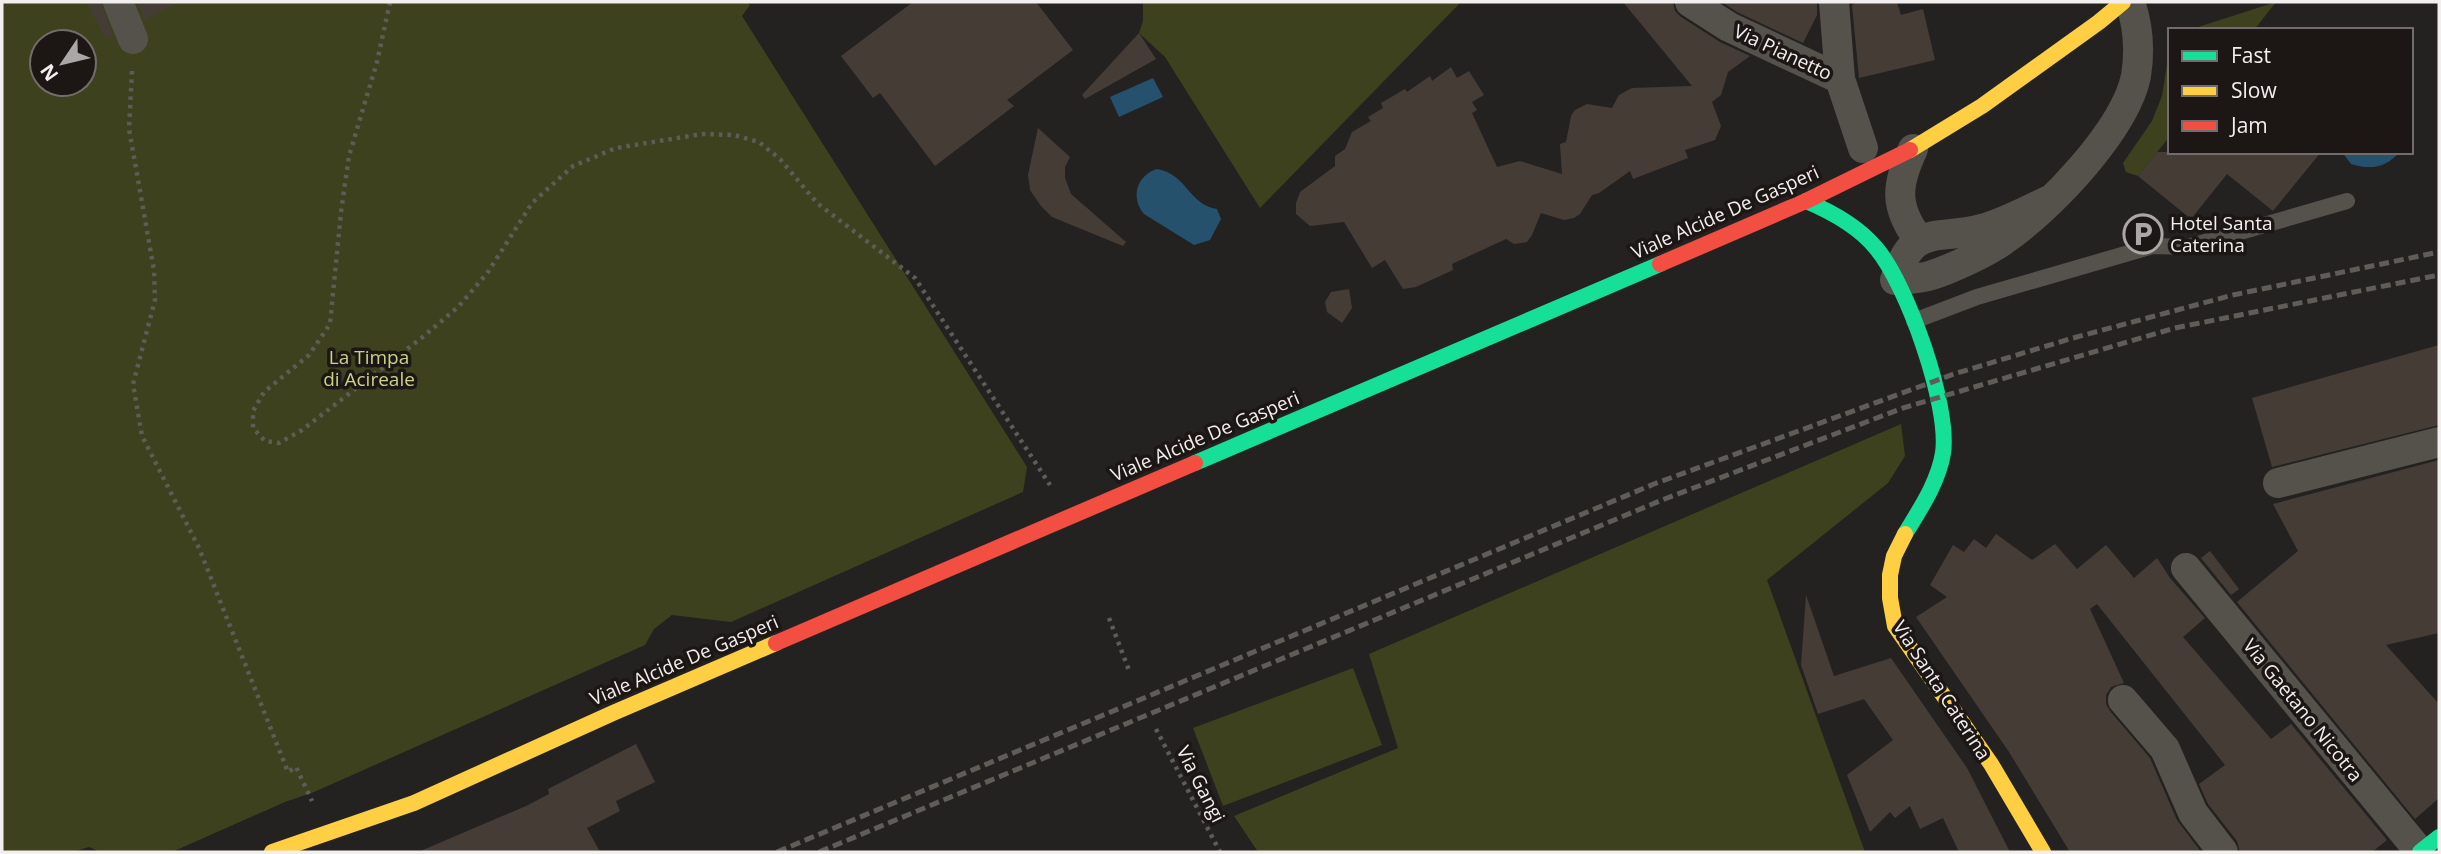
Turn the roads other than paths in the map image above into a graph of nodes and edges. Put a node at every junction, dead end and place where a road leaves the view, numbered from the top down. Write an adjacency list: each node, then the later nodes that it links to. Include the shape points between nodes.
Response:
1 (118, 2): 6 (street)
2 (1690, 2): 7 (street, Via Pianetto, via 1729,27)
3 (1834, 2): 7 (street)
4 (2123, 2): 9 (main road, Viale Alcide De Gasperi, via 1982,106)
5 (2130, 2): 10 (street, via 2138,24 2136,76 2119,117)
6 (133, 38)
7 (1840, 79): 8 (street)
8 (1862, 148)
9 (1913, 149): 11 (main road, Viale Alcide De Gasperi); 13 (street, via 1899,191 1906,222)
10 (2052, 200): 13 (street, via 1981,229); 14 (street, via 2002,242 1931,276)
11 (1806, 201): 14 (main road, Via Santa Caterina, via 1851,224 1878,250); 23 (main road, Viale Alcide De Gasperi, via 414,803)
12 (2347, 201): 15 (lane, via 2188,247 2152,246 1977,297)
13 (1919, 240): 14 (street, via 1902,259)
14 (1895, 280): 15 (main road, Via Santa Caterina)
15 (1914, 321): 24 (main road, Via Santa Caterina, via 1944,433 1937,472 1891,565 1888,601 1895,626 1991,764)
16 (2439, 442): 17 (street)
17 (2278, 483)
18 (2186, 568): 26 (street, Via Gaetano Nicotra)
19 (2123, 700): 25 (street, via 2165,749 2193,813)
20 (320, 819): 22 (main road)
21 (2439, 837): 26 (main road)
22 (259, 852)
23 (272, 852)
24 (2043, 852)
25 (2223, 852)
26 (2420, 852)

